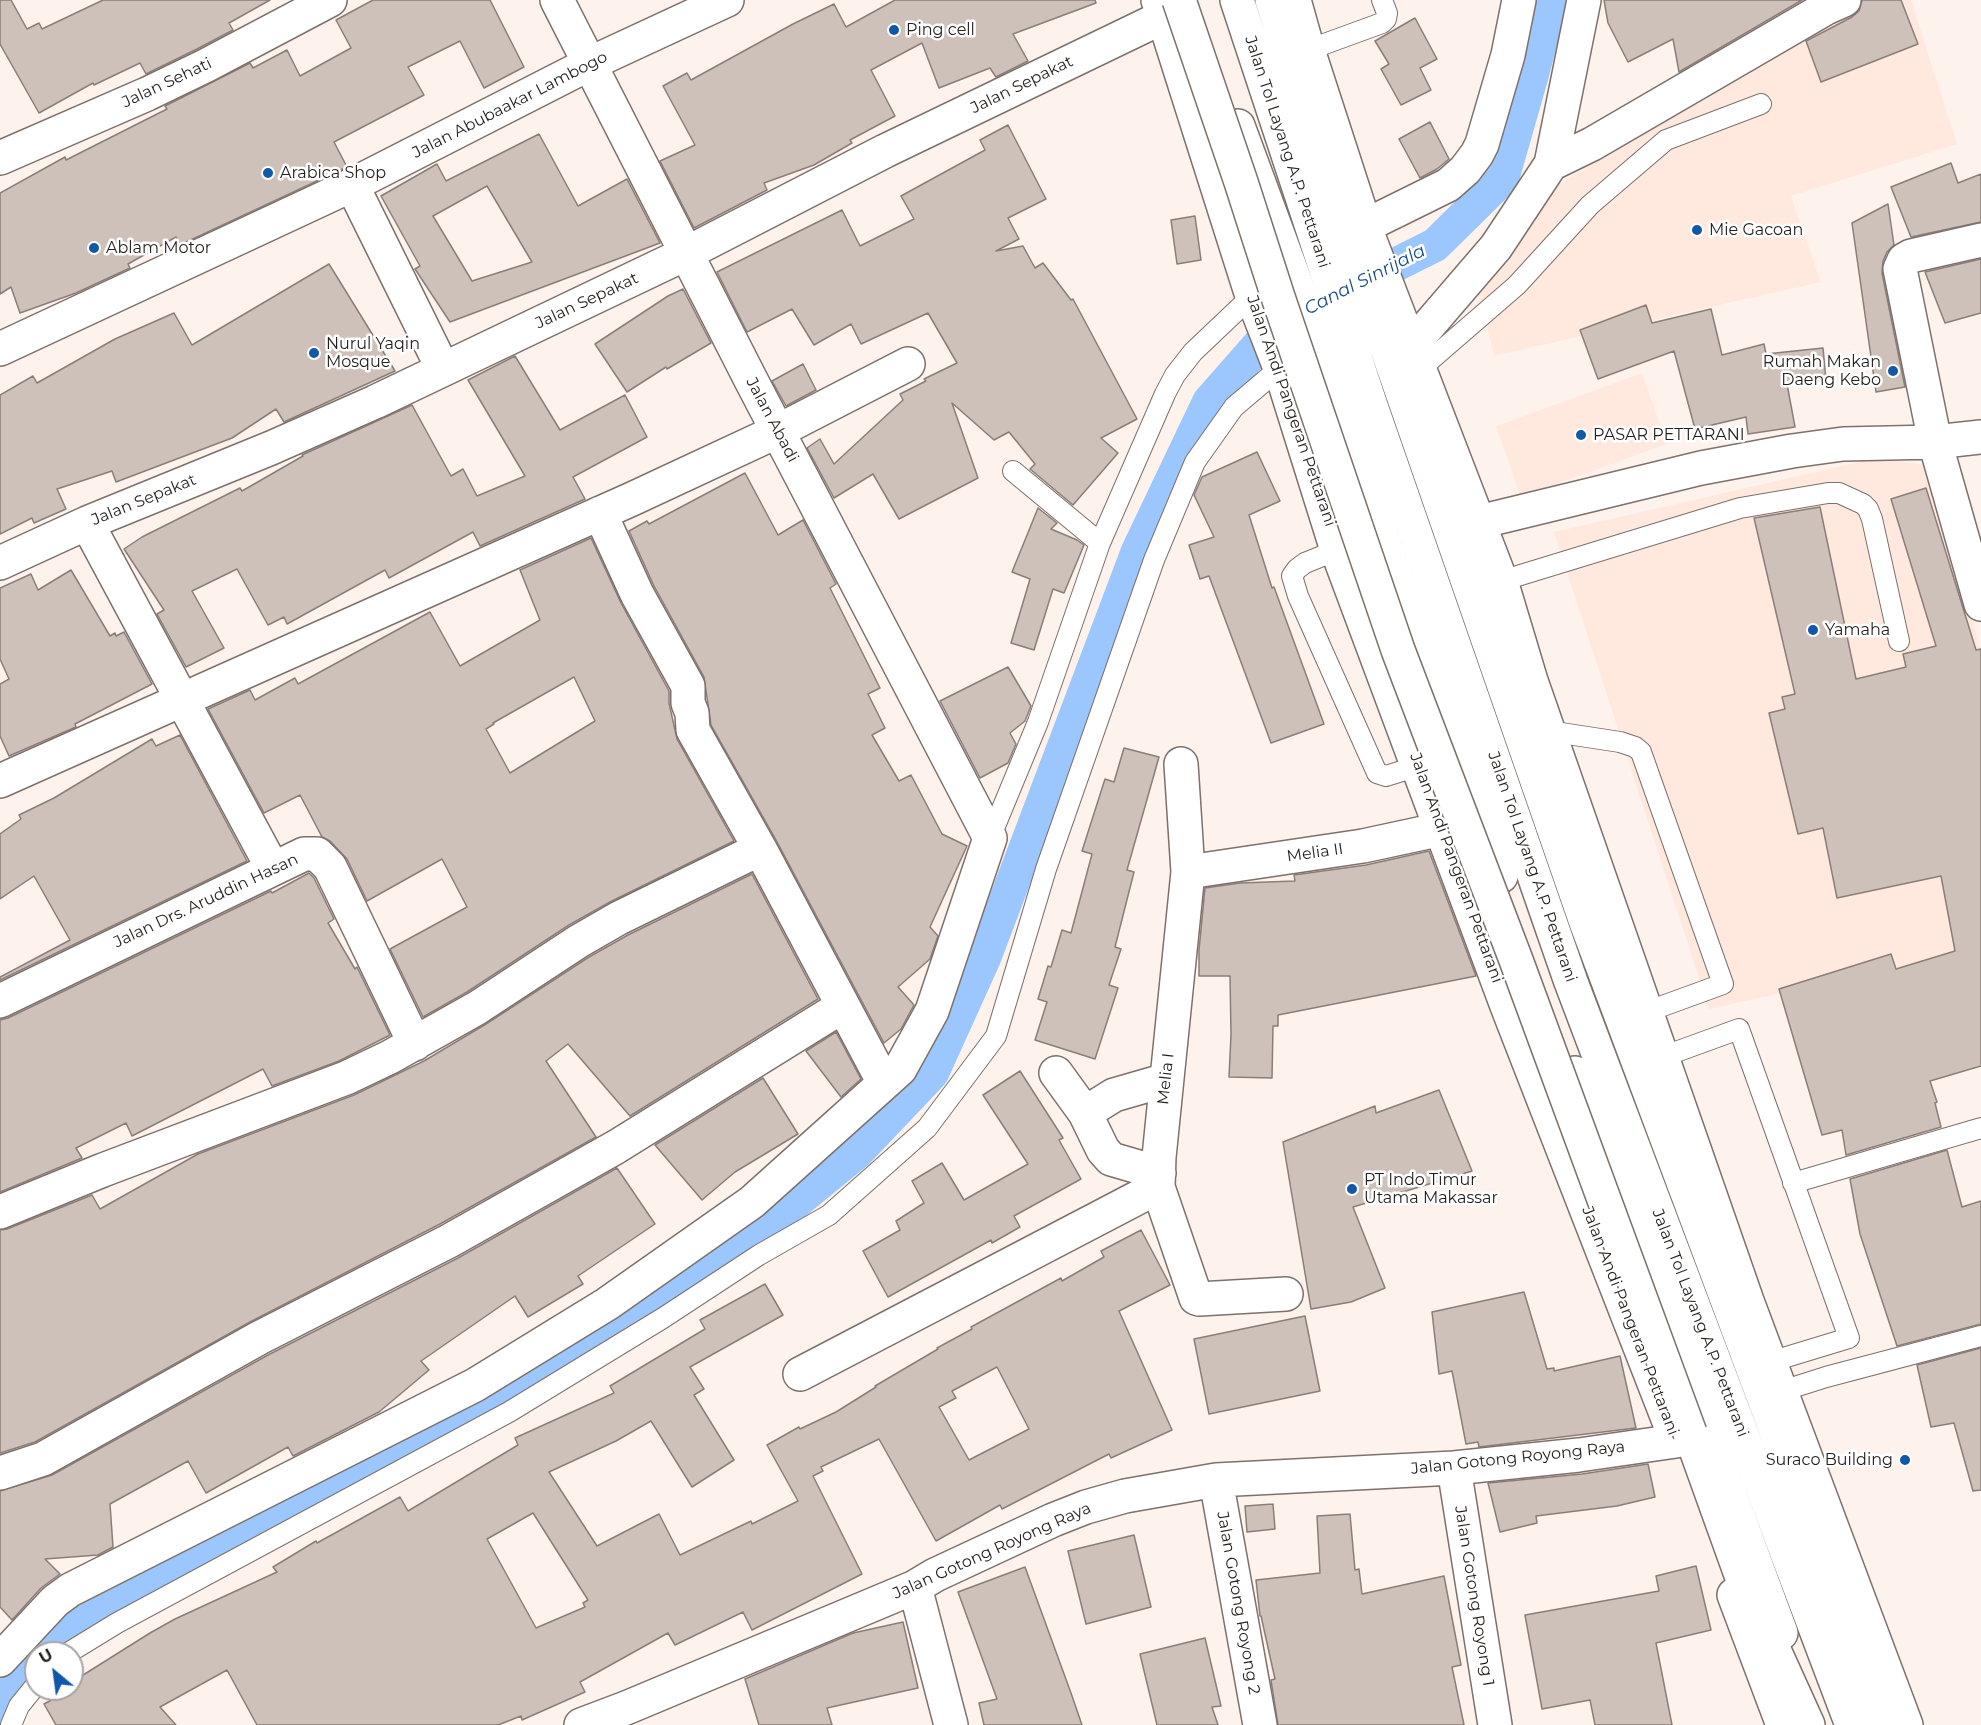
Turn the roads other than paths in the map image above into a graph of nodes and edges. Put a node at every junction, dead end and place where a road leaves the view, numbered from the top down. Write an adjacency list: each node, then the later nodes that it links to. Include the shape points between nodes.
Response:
1 (330, 0): 18 (main road, Jalan Sehati, via 147,94)
2 (557, 0): 16 (main road, Jalan Abadi)
3 (727, 0): 16 (main road, Jalan Abubaakar Lambogo)
4 (1195, 0): 14 (main road, Jalan Andi Pangeran Pettarani)
5 (1237, 0): 89 (main road, Jalan Tol Layang A.P. Pettarani, via 1371,406 1567,971)
6 (1272, 0): 90 (main road, Jalan Tol Layang A.P. Pettarani, via 1344,225 1587,925)
7 (1294, 0): 13 (main road)
8 (1382, 0): 13 (lane, via 1388,13 1382,23)
9 (1519, 0): 21 (main road, via 1508,55 1477,154 1448,185)
10 (1584, 0): 19 (main road)
11 (1844, 0): 19 (main road, via 1602,139)
12 (1167, 6): 15 (main road, Jalan Andi Pangeran Pettarani); 23 (main road, Jalan Sepakat); 72 (main road, bridge, via 1241,182 1398,650 1466,825)
13 (1308, 50): 21 (main road)
14 (1211, 51): 15 (main road); 24 (main road, Jalan Andi Pangeran Pettarani)
15 (1179, 60): 25 (main road, Jalan Andi Pangeran Pettarani)
16 (590, 64): 20 (main road, Jalan Abubaakar Lambogo); 23 (main road, Jalan Abadi)
17 (1761, 104): 28 (lane, via 1666,140 1590,205 1516,285)
18 (0, 158)
19 (1551, 164): 28 (main road, via 1496,247)
20 (352, 185): 27 (main road, Jalan Abubaakar Lambogo); 31 (main road)
21 (1367, 232): 28 (main road)
22 (1981, 240): 34 (main road, via 1911,256 1901,264)
23 (687, 253): 31 (main road, Jalan Sepakat); 32 (main road, Jalan Abadi)
24 (1294, 280): 25 (main road); 26 (main road, Jalan Andi Pangeran Pettarani)
25 (1253, 298): 30 (main road, Jalan Andi Pangeran Pettarani); 39 (lane, via 1193,351 1175,375)
26 (1318, 345): 30 (main road); 88 (main road, Jalan Andi Pangeran Pettarani, via 1477,811)
27 (0, 349)
28 (1412, 350): 37 (main road)
29 (908, 364): 32 (main road)
30 (1279, 366): 40 (main road, Jalan Andi Pangeran Pettarani); 77 (lane, via 1234,407 1196,462 1154,560 1049,858 996,1036 927,1128 829,1215 634,1336 509,1412)
31 (443, 369): 38 (main road, Jalan Sepakat, via 312,432)
32 (778, 431): 36 (main road); 51 (main road, Jalan Abadi)
33 (1981, 437): 34 (main road)
34 (1935, 442): 37 (main road, via 1843,444 1792,451 1701,468); 43 (main road)
35 (1013, 471): 39 (lane)
36 (600, 513): 45 (main road); 52 (main road, via 637,594 688,686 693,730)
37 (1479, 522): 42 (main road)
38 (87, 523): 41 (main road, Jalan Sepakat); 45 (main road)
39 (1100, 543): 51 (lane, via 1038,722)
40 (1337, 550): 48 (main road, Jalan Andi Pangeran Pettarani); 48 (lane, via 1297,569 1292,576 1298,596 1377,773 1386,776)
41 (0, 562)
42 (1501, 581): 44 (lane, via 1740,508 1839,493 1868,509); 46 (main road)
43 (1981, 604)
44 (1899, 642)
45 (181, 700): 49 (main road); 53 (main road)
46 (1548, 731): 57 (main road); 57 (lane, via 1628,744 1641,753 1723,984)
47 (1181, 764): 54 (main road, Melia I)
48 (1418, 766): 50 (main road, Jalan Andi Pangeran Pettarani)
49 (0, 781)
50 (1442, 829): 54 (main road, Melia II, via 1363,846); 72 (main road, Jalan Andi Pangeran Pettarani, via 1507,1006)
51 (990, 838): 62 (main road, via 932,1011 900,1069)
52 (760, 849): 56 (main road); 58 (main road, via 619,918)
53 (273, 869): 55 (main road, Jalan Drs. Aruddin Hasan); 58 (main road, Jalan Drs. Aruddin Hasan, via 310,854 326,861)
54 (1188, 872): 61 (main road, Melia I)
55 (0, 1001)
56 (843, 1006): 62 (main road); 74 (main road, via 568,1176 259,1338 43,1459)
57 (1646, 1012): 59 (main road)
58 (415, 1044): 67 (main road, via 346,1077)
59 (1662, 1057): 66 (lane, via 1739,1029); 71 (main road)
60 (1056, 1073): 63 (main road)
61 (1166, 1080): 63 (main road, via 1114,1095); 65 (main road, Melia I)
62 (884, 1083): 78 (main road, via 752,1202 607,1304 475,1384 70,1590)
63 (1085, 1113): 65 (main road, via 1111,1158)
64 (1981, 1128): 66 (lane)
65 (1158, 1180): 68 (main road, Melia I, via 1196,1298); 70 (main road)
66 (1793, 1183): 71 (lane, via 1849,1338)
67 (0, 1212)
68 (1286, 1294)
69 (1981, 1335): 71 (lane, via 1826,1377)
70 (800, 1374)
71 (1776, 1377): 91 (main road)
72 (1683, 1437): 73 (main road, Jalan Gotong Royong Raya, via 1579,1455); 86 (main road, Jalan Andi Pangeran Pettarani); 87 (main road)
73 (1454, 1468): 75 (main road, Jalan Gotong Royong Raya); 85 (main road, Jalan Gotong Royong 1)
74 (0, 1473)
75 (1216, 1480): 76 (main road, Jalan Gotong Royong Raya, via 1086,1507); 84 (main road, Jalan Gotong Royong 2)
76 (915, 1587): 80 (main road, Jalan Gotong Royong Raya); 83 (main road)
77 (84, 1643)
78 (0, 1660)
79 (24, 1700): 81 (lane)
80 (629, 1717): 82 (main road, Jalan Gotong Royong Raya)
81 (11, 1725)
82 (581, 1725)
83 (951, 1725)
84 (1260, 1725)
85 (1495, 1725)
86 (1783, 1725)
87 (1808, 1725)
88 (1814, 1725)
89 (1852, 1725)
90 (1886, 1725)
91 (1906, 1725)

